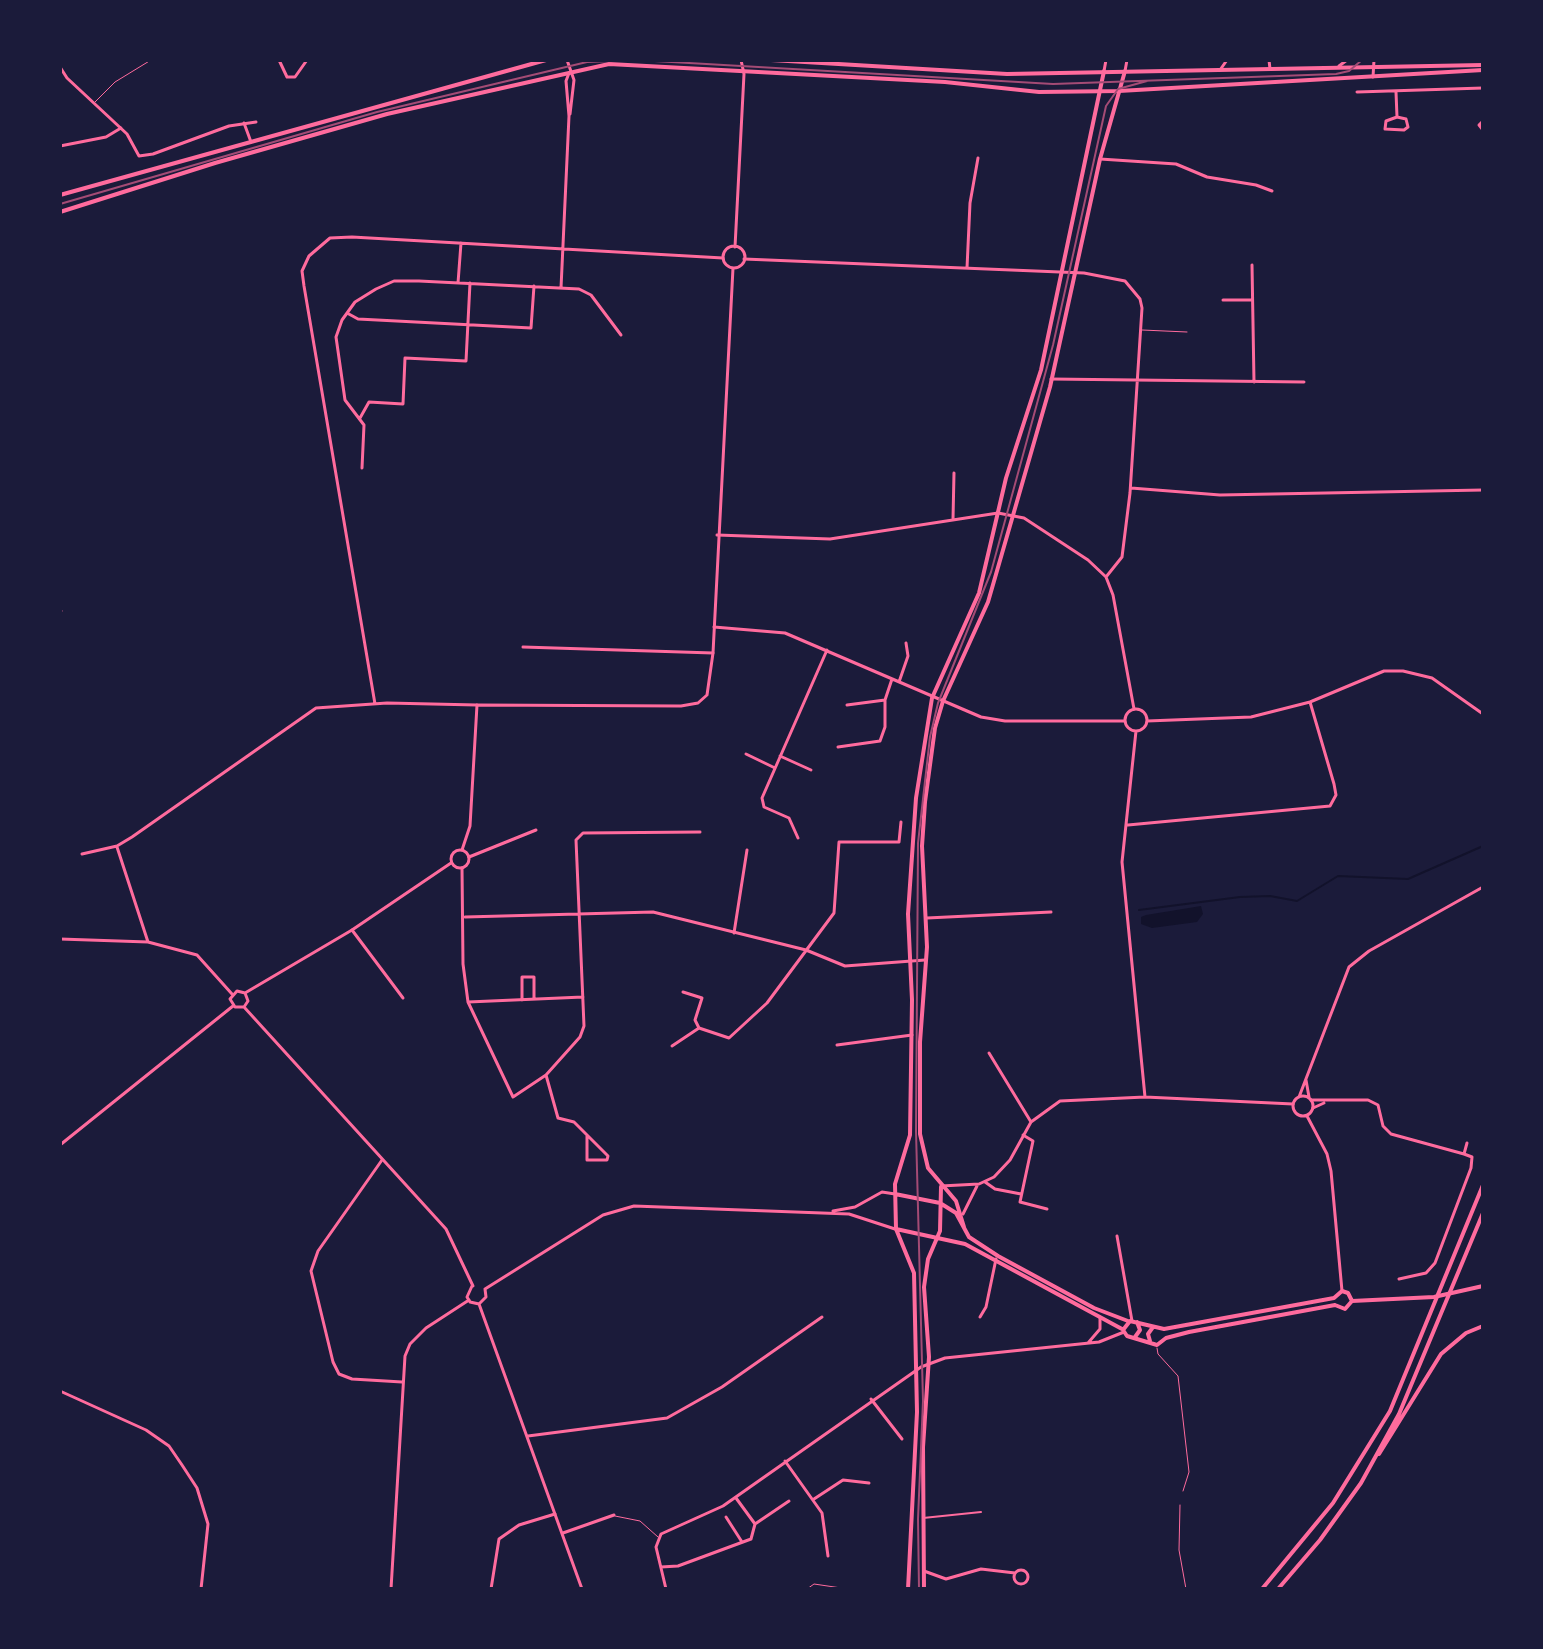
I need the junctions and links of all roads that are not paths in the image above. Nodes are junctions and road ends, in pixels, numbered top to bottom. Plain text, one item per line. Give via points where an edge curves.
1 (151, 60) edge
2 (279, 60) edge
3 (307, 60) edge
4 (546, 60) edge
5 (567, 60) edge
6 (771, 60) edge
7 (1106, 60) edge
8 (1127, 60) edge
9 (1227, 60) edge
10 (1269, 60) edge
11 (1347, 60) edge
12 (1424, 60) edge
13 (1374, 62) edge
14 (742, 63) edge
15 (1339, 66) junction
16 (60, 67) edge
17 (1422, 67) junction
18 (1483, 68) edge
19 (1270, 69) junction
20 (1219, 70) junction
21 (1104, 71) junction
22 (1125, 71) junction
23 (569, 73) junction
24 (744, 74) junction
25 (1373, 77) junction
26 (1483, 88) edge
27 (1098, 91) junction
28 (1119, 91) junction
29 (1357, 92) dead end
30 (1396, 92) junction
31 (93, 104) junction
32 (569, 116) junction
33 (1397, 117) junction
34 (1483, 121) edge
35 (256, 122) dead end
36 (244, 123) junction
37 (121, 128) junction
38 (1483, 130) edge
39 (251, 142) junction
40 (60, 146) edge
41 (978, 158) dead end
42 (1100, 159) junction
43 (1272, 191) dead end
44 (60, 195) edge
45 (60, 212) edge
46 (461, 243) junction
47 (735, 247) junction
48 (563, 248) junction
49 (723, 258) junction
50 (744, 259) junction
51 (1252, 265) dead end
52 (733, 268) junction
53 (967, 268) junction
54 (1061, 273) junction
55 (1077, 273) junction
56 (458, 283) junction
57 (470, 283) junction
58 (534, 286) junction
59 (561, 288) junction
60 (1223, 300) dead end
61 (1253, 300) junction
62 (1261, 302) dead end
63 (347, 313) junction
64 (467, 325) junction
65 (1140, 330) junction
66 (1187, 332) dead end
67 (621, 335) dead end
68 (1051, 379) junction
69 (1135, 381) junction
70 (1254, 382) junction
71 (1304, 382) dead end
72 (360, 418) junction
73 (362, 468) dead end
74 (954, 473) dead end
75 (1130, 488) junction
76 (1483, 490) edge
77 (998, 513) junction
78 (1015, 514) junction
79 (953, 519) junction
80 (717, 535) junction
81 (1106, 577) junction
82 (60, 606) edge
83 (62, 611) dead end
84 (714, 627) junction
85 (906, 643) dead end
86 (523, 647) dead end
87 (827, 650) junction
88 (713, 653) junction
89 (892, 679) junction
90 (899, 682) junction
91 (932, 698) junction
92 (885, 700) junction
93 (943, 701) junction
94 (1310, 702) junction
95 (375, 704) junction
96 (477, 705) junction
97 (847, 705) dead end
98 (1134, 709) junction
99 (1483, 714) edge
100 (1125, 721) junction
101 (1147, 721) junction
102 (1136, 731) junction
103 (838, 747) dead end
104 (746, 754) dead end
105 (780, 756) junction
106 (775, 768) junction
107 (811, 770) dead end
108 (901, 822) dead end
109 (1128, 825) junction
110 (536, 830) dead end
111 (700, 832) dead end
112 (798, 838) dead end
113 (117, 846) junction
114 (462, 850) junction
115 (747, 850) dead end
116 (82, 854) dead end
117 (469, 857) junction
118 (451, 863) junction
119 (462, 868) junction
120 (1483, 887) edge
121 (1051, 912) dead end
122 (580, 914) junction
123 (465, 917) junction
124 (927, 918) junction
125 (352, 930) junction
126 (734, 933) junction
127 (60, 939) edge
128 (148, 942) junction
129 (806, 950) junction
130 (926, 960) junction
131 (909, 961) junction
132 (683, 992) dead end
133 (245, 993) junction
134 (232, 994) junction
135 (583, 997) junction
136 (403, 998) dead end
137 (534, 999) junction
138 (522, 1000) junction
139 (468, 1002) junction
140 (233, 1006) junction
141 (244, 1007) junction
142 (699, 1028) junction
143 (912, 1035) junction
144 (837, 1045) dead end
145 (672, 1046) dead end
146 (989, 1053) dead end
147 (546, 1075) junction
148 (1306, 1077) junction
149 (1145, 1097) junction
150 (1299, 1097) junction
151 (1310, 1099) junction
152 (1327, 1102) junction
153 (1293, 1104) junction
154 (1313, 1108) junction
155 (1307, 1116) junction
156 (1031, 1122) junction
157 (1023, 1135) junction
158 (587, 1136) junction
159 (1467, 1143) dead end
160 (60, 1145) edge
161 (1464, 1154) junction
162 (383, 1158) junction
163 (985, 1182) junction
164 (979, 1184) junction
165 (1483, 1185) edge
166 (941, 1187) junction
167 (895, 1194) junction
168 (1021, 1194) junction
169 (940, 1203) junction
170 (1047, 1209) dead end
171 (821, 1212) junction
172 (1483, 1213) edge
173 (963, 1214) junction
174 (964, 1227) junction
175 (896, 1229) junction
176 (939, 1236) junction
177 (1117, 1236) dead end
178 (997, 1258) junction
179 (1399, 1279) dead end
180 (473, 1286) junction
181 (1483, 1286) edge
182 (485, 1289) junction
183 (1342, 1291) junction
184 (1334, 1298) junction
185 (469, 1300) junction
186 (1352, 1301) junction
187 (479, 1304) junction
188 (1335, 1305) junction
189 (822, 1317) dead end
190 (980, 1317) dead end
191 (1100, 1317) junction
192 (1132, 1321) junction
193 (1483, 1326) edge
194 (1153, 1327) junction
195 (1164, 1329) junction
196 (1124, 1331) junction
197 (1135, 1337) junction
198 (1166, 1338) junction
199 (1150, 1341) junction
200 (1088, 1343) junction
201 (1157, 1345) junction
202 (929, 1363) junction
203 (917, 1370) junction
204 (402, 1382) junction
205 (60, 1391) edge
206 (871, 1399) junction
207 (528, 1436) junction
208 (902, 1439) dead end
209 (785, 1461) junction
210 (869, 1483) dead end
211 (1361, 1483) junction
212 (1183, 1491) dead end
213 (736, 1497) junction
214 (814, 1499) junction
215 (789, 1501) dead end
216 (1180, 1505) dead end
217 (981, 1512) dead end
218 (555, 1514) junction
219 (614, 1515) joint
220 (726, 1517) dead end
221 (922, 1518) junction
222 (755, 1524) junction
223 (563, 1533) junction
224 (658, 1537) junction
225 (742, 1542) junction
226 (828, 1556) dead end
227 (661, 1567) junction
228 (924, 1571) junction
229 (1015, 1573) dead end
230 (201, 1589) edge
231 (391, 1589) edge
232 (491, 1589) edge
233 (582, 1589) edge
234 (666, 1589) edge
235 (807, 1589) edge
236 (848, 1589) edge
237 (908, 1589) edge
238 (924, 1589) edge
239 (1186, 1589) edge
240 (1262, 1589) edge
241 (1278, 1589) edge

1 - 31 lane via 115,82
2 - 3 street via 287,77 295,77
4 - 39 main road
5 - 23 street
6 - 21 main road via 948,73
7 - 21 street
8 - 22 street
9 - 20 street
10 - 19 street
11 - 15 street
12 - 17 street
13 - 15 main road
13 - 17 main road
13 - 25 street
14 - 24 street
15 - 19 main road
16 - 31 street
17 - 18 main road
18 - 25 main road
19 - 20 main road
20 - 22 main road
21 - 22 main road
21 - 27 main road
22 - 28 main road
23 - 24 main road via 609,64
23 - 32 street
23 - 32 street via 574,80
23 - 45 main road via 387,114
24 - 27 main road
24 - 47 street
25 - 28 main road
26 - 30 street
27 - 28 main road
27 - 54 main road
28 - 42 main road
29 - 30 street
30 - 33 street
31 - 37 street
32 - 48 street
33 - 33 street via 1406,119 1408,127 1385,129 1386,121
34 - 38 street
35 - 36 street
36 - 37 street via 139,156
36 - 39 street
37 - 40 street via 106,137
39 - 44 main road
41 - 53 street
42 - 43 street via 1176,164 1207,177
42 - 55 main road
46 - 48 street
46 - 56 street
46 - 95 street via 330,238 309,256 303,278
47 - 49 street
47 - 50 street
48 - 49 street
48 - 59 street
49 - 52 street
50 - 52 street
50 - 53 street
51 - 61 street
52 - 80 street
53 - 54 street
54 - 55 street
54 - 77 main road via 1041,370
55 - 65 street via 1125,281 1140,299
55 - 68 main road
56 - 57 street
56 - 63 street via 394,281 355,302
57 - 58 street
57 - 64 street
58 - 59 street
58 - 64 street via 531,328
59 - 67 street via 586,291
60 - 61 street
61 - 62 street
61 - 70 street
63 - 64 street via 358,319
63 - 72 street via 336,351 348,408
64 - 72 street via 466,361 405,358 403,404 369,402
65 - 66 lane
65 - 69 street
68 - 69 street
68 - 78 main road
69 - 70 street
69 - 75 street
70 - 71 street
72 - 73 street
74 - 79 street
75 - 76 street via 1220,495
75 - 81 street via 1122,557
77 - 78 street
77 - 79 street
77 - 91 main road via 979,593
78 - 81 street
78 - 93 main road via 988,602
79 - 80 street via 830,539
80 - 84 street
81 - 98 street
82 - 83 lane
84 - 87 street via 785,633
84 - 88 street
85 - 90 street via 908,656
86 - 88 street
87 - 89 street
87 - 105 street
88 - 96 street via 704,699 681,706
89 - 90 street
89 - 92 street
90 - 91 street
91 - 93 street
91 - 131 main road via 913,822
92 - 97 street
92 - 103 street via 880,741
93 - 100 street via 1005,721
93 - 124 main road via 925,802
94 - 99 street via 1375,673 1403,671 1432,678
94 - 101 street via 1226,720
94 - 109 street via 1334,784 1330,806
95 - 96 street
95 - 113 street via 316,708
96 - 114 street via 470,826
98 - 100 street
98 - 101 street via 1144,711
100 - 102 street
101 - 102 street
102 - 109 street
104 - 106 street
105 - 106 street
105 - 107 street
106 - 112 street via 762,798 764,807 789,818
108 - 129 street via 899,842 839,842 835,909
109 - 149 street via 1122,862
110 - 117 street
111 - 122 street via 583,833 576,840
113 - 116 street
113 - 128 street
114 - 117 street
114 - 118 street via 454,852
115 - 126 street
117 - 119 street
118 - 119 street
118 - 125 street
119 - 123 street
120 - 148 street via 1349,967
121 - 124 street
122 - 123 street
122 - 126 street via 653,912
122 - 135 street
123 - 139 street
124 - 130 main road
125 - 133 street
125 - 136 street
126 - 129 street
127 - 128 street
128 - 134 street via 197,955
129 - 131 street via 845,966
129 - 142 street via 767,1003 729,1038
130 - 131 street
130 - 166 main road via 920,1128 924,1160
131 - 143 main road
132 - 142 street via 702,998 695,1020
133 - 134 street
133 - 141 street
134 - 140 street
135 - 137 street
135 - 147 street via 580,1037
137 - 138 street
137 - 138 street via 534,977 522,977
138 - 139 street
139 - 147 street via 513,1097
140 - 141 street
140 - 160 street
141 - 162 street
142 - 145 street
143 - 144 street
143 - 167 main road via 910,1135
146 - 156 street
147 - 158 street via 558,1118 574,1122
148 - 150 street
148 - 151 street
149 - 153 street
149 - 156 street via 1060,1101
150 - 151 street
150 - 153 street
151 - 152 street
151 - 154 street
152 - 154 street
152 - 161 street via 1373,1101 1389,1133
153 - 155 street via 1295,1113
154 - 155 street
155 - 183 street via 1331,1171
156 - 157 street
157 - 163 street via 1003,1169
157 - 168 street via 1033,1141
158 - 158 street via 608,1156 607,1160 587,1160
159 - 161 street
161 - 179 street via 1472,1157 1471,1168 1435,1263 1426,1273
162 - 180 street via 446,1229
162 - 204 street via 318,1251 311,1271 339,1374
163 - 164 street
163 - 168 street
164 - 166 street
164 - 173 street
165 - 240 main road via 1390,1411 1333,1503
166 - 169 main road
166 - 173 main road
167 - 169 main road
167 - 171 street via 882,1192 855,1207
167 - 175 main road
168 - 170 street via 1020,1202
169 - 174 main road via 956,1213
169 - 176 main road
171 - 175 street via 855,1215
171 - 182 street via 651,1205 617,1210
172 - 211 main road via 1417,1375
173 - 174 main road
174 - 178 main road
175 - 176 main road
175 - 203 main road via 914,1273
176 - 178 main road
176 - 202 main road via 928,1259 924,1287
177 - 192 street
178 - 190 street
178 - 191 main road
178 - 192 main road via 1094,1308
180 - 182 street
180 - 185 street
181 - 186 main road via 1424,1298
182 - 187 street
183 - 184 main road
183 - 186 main road
184 - 188 main road
184 - 195 main road
185 - 187 street
185 - 204 street via 415,1337 405,1356
186 - 188 main road via 1345,1309
187 - 207 street
188 - 198 main road
189 - 207 street via 722,1387 667,1418
191 - 196 main road
191 - 200 street via 1100,1329
192 - 194 main road
192 - 196 main road
192 - 197 main road via 1140,1330
193 - 211 main road via 1441,1354
194 - 195 main road
194 - 199 main road
195 - 198 main road
196 - 197 main road
196 - 200 street
197 - 199 main road
198 - 201 main road
199 - 201 main road
200 - 202 street via 982,1352
201 - 212 lane via 1158,1354 1178,1376 1189,1472
202 - 203 street
202 - 221 main road
203 - 206 street
203 - 237 main road
204 - 231 street
205 - 230 street via 169,1446 197,1488 208,1524
206 - 208 street
206 - 209 street
207 - 218 street
209 - 213 street
209 - 214 street
210 - 214 street via 843,1480
211 - 241 main road
213 - 222 street
213 - 224 street
214 - 226 street via 822,1513
215 - 222 street
216 - 239 lane via 1179,1550
217 - 221 street
218 - 223 street
218 - 232 street via 519,1525 499,1539
219 - 223 street
219 - 224 lane via 640,1521
220 - 225 street
221 - 228 main road
222 - 225 street via 751,1539
223 - 233 street
224 - 227 street
225 - 227 street via 678,1566
227 - 234 street
228 - 229 street via 946,1579 981,1569
228 - 238 main road
235 - 236 lane via 814,1584

